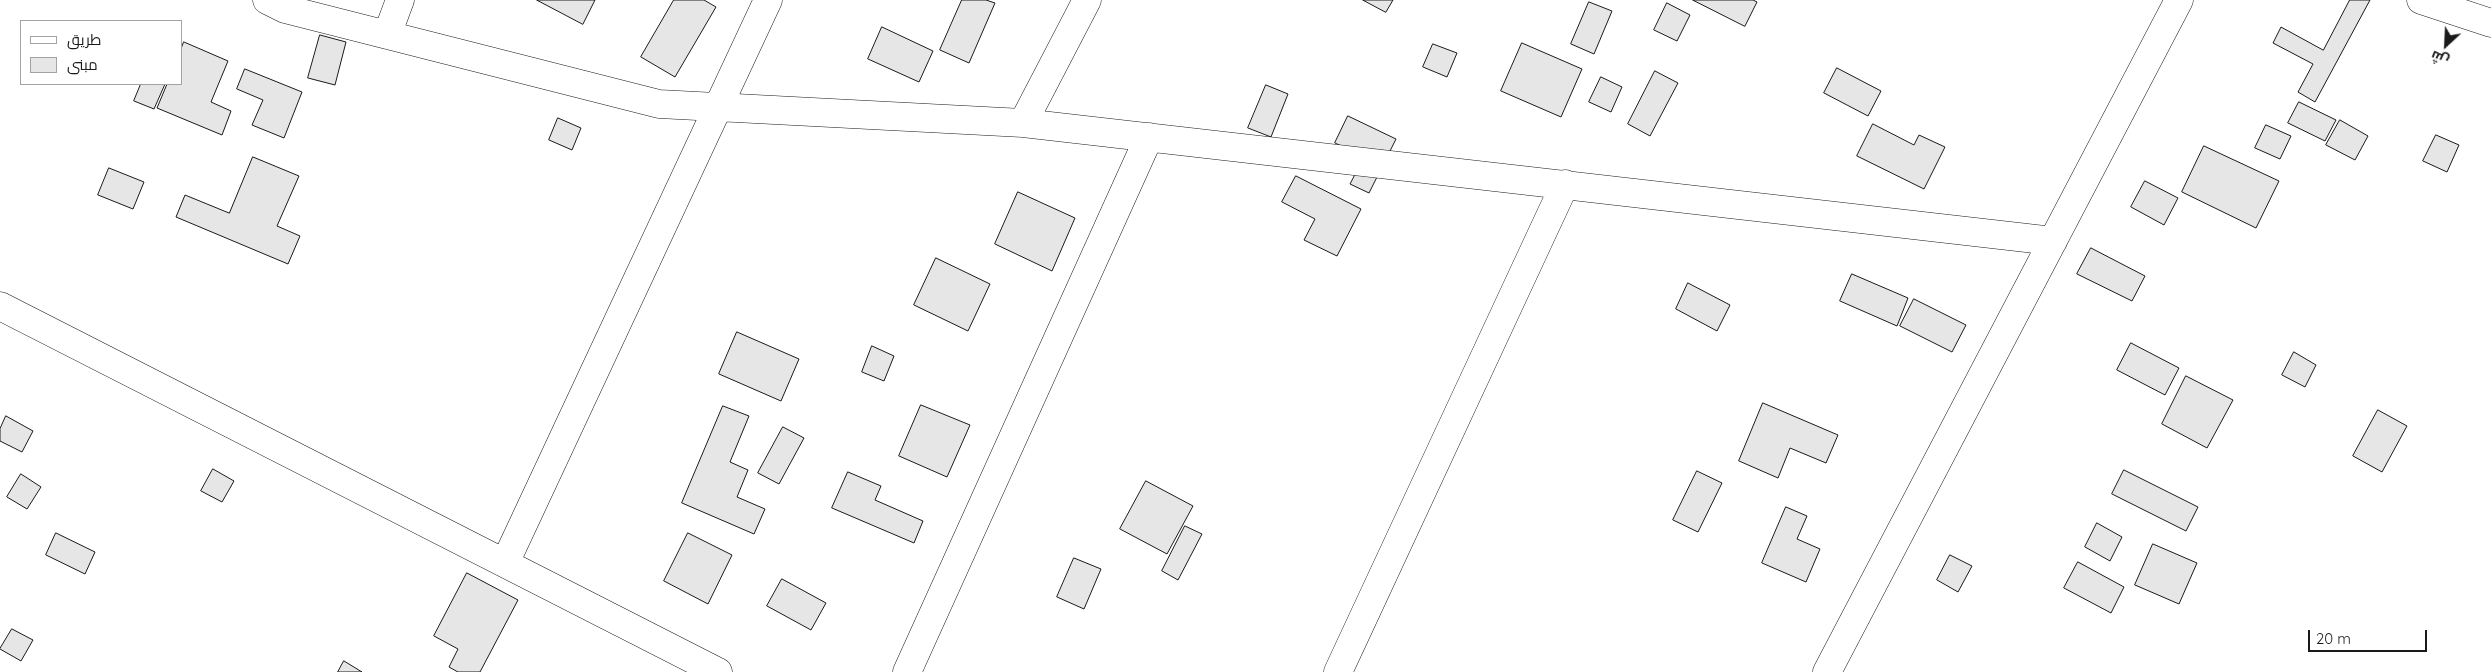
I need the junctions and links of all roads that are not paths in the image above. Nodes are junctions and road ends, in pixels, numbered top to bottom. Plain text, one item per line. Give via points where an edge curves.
1 (267, 0) edge
2 (400, 0) edge
3 (768, 0) edge
4 (1087, 0) edge
5 (2179, 0) edge
6 (2420, 0) edge
7 (2491, 24) edge
8 (387, 34) junction
9 (718, 107) junction
10 (1022, 123) junction
11 (1149, 137) junction
12 (1564, 184) junction
13 (2053, 241) junction
14 (0, 306) edge
15 (505, 563) junction
16 (718, 672) edge
17 (907, 672) edge
18 (1338, 672) edge
19 (1826, 672) edge

1 - 8 street via 285,8
2 - 8 street
3 - 9 street
4 - 10 street
5 - 13 street
6 - 7 street
8 - 9 street via 659,104
9 - 10 street
9 - 15 street
10 - 11 street
11 - 12 street
11 - 17 street
12 - 13 street
12 - 18 street
13 - 19 street
14 - 15 street
15 - 16 street

